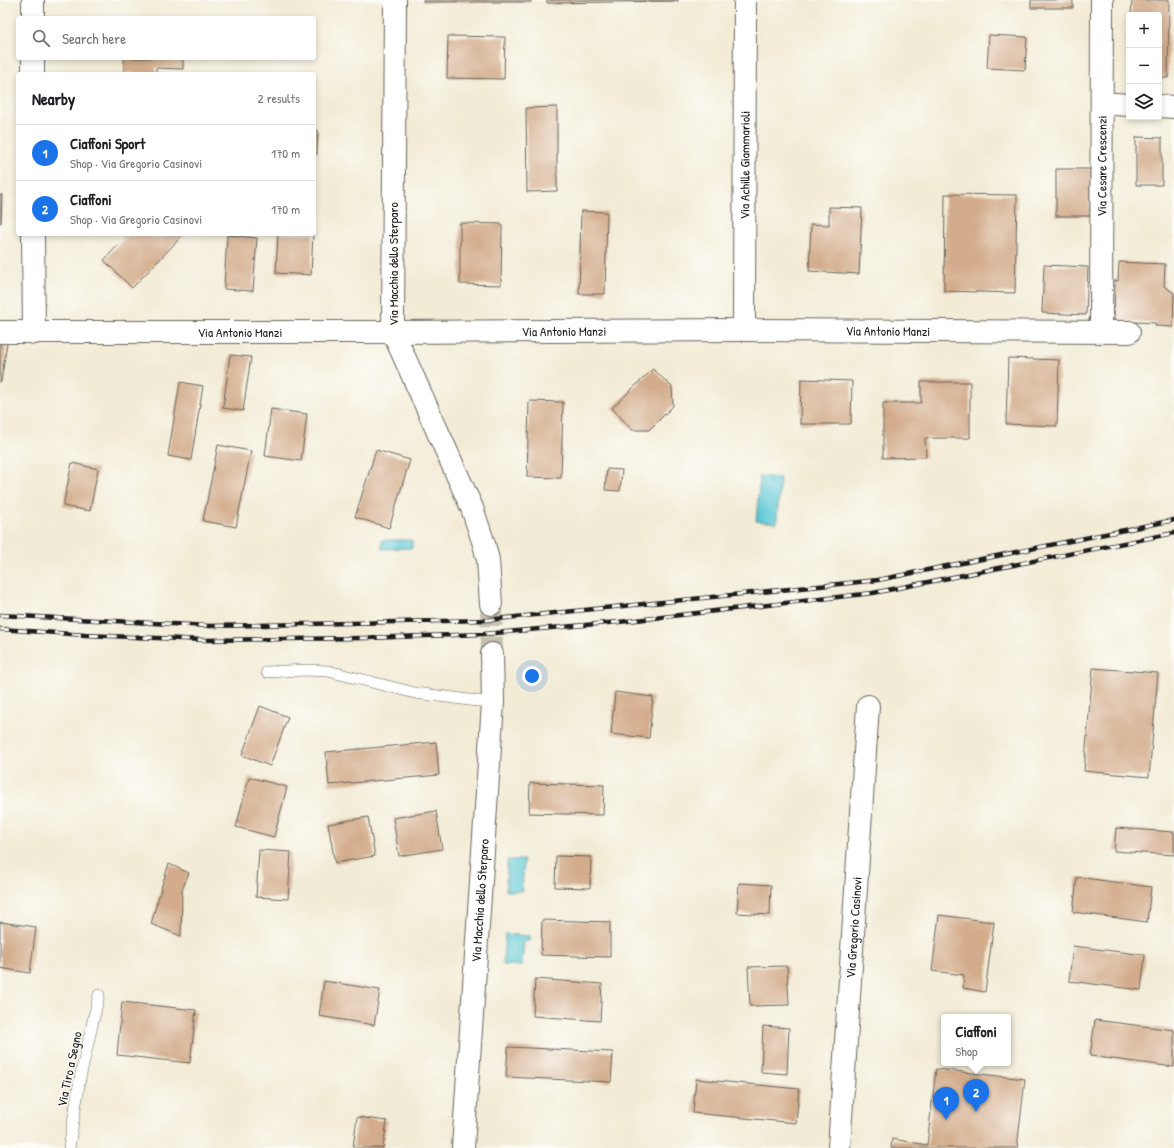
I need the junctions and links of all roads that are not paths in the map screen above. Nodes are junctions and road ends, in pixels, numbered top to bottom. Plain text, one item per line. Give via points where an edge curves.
1 (33, 0) edge
2 (395, 0) edge
3 (745, 0) edge
4 (1102, 0) edge
5 (33, 16) edge
6 (33, 60) edge
7 (33, 72) edge
8 (1102, 104) junction
9 (1126, 105) edge
10 (1162, 106) edge
11 (1174, 107) edge
12 (33, 236) edge
13 (744, 330) junction
14 (1101, 331) junction
15 (0, 332) edge
16 (34, 332) junction
17 (393, 332) junction
18 (1129, 332) dead end
19 (490, 604) tunnel mouth
20 (492, 654) tunnel mouth
21 (267, 672) dead end
22 (493, 703) junction
23 (868, 706) dead end
24 (99, 995) dead end
25 (68, 1148) edge
26 (463, 1148) edge
27 (839, 1148) edge

1 - 5 street
2 - 17 street, Via Macchia dello Sterparo
3 - 13 street, Via Achille Giammarioli
4 - 8 street, Via Cesare Crescenzi
6 - 7 street
8 - 9 street
8 - 14 street, Via Cesare Crescenzi
10 - 11 street
12 - 16 street
13 - 14 street, Via Antonio Manzi
13 - 17 street, Via Antonio Manzi
14 - 18 street, Via Antonio Manzi
15 - 16 street, Via Antonio Manzi
16 - 17 street, Via Antonio Manzi
17 - 19 street, Via Macchia dello Sterparo via 479,527 488,560
20 - 22 street, Via Macchia dello Sterparo
21 - 22 lane via 328,672 415,693
22 - 26 street, Via Macchia dello Sterparo
23 - 27 street, Via Gregorio Casinovi
24 - 25 lane, Via Tiro a Segno via 80,1078

